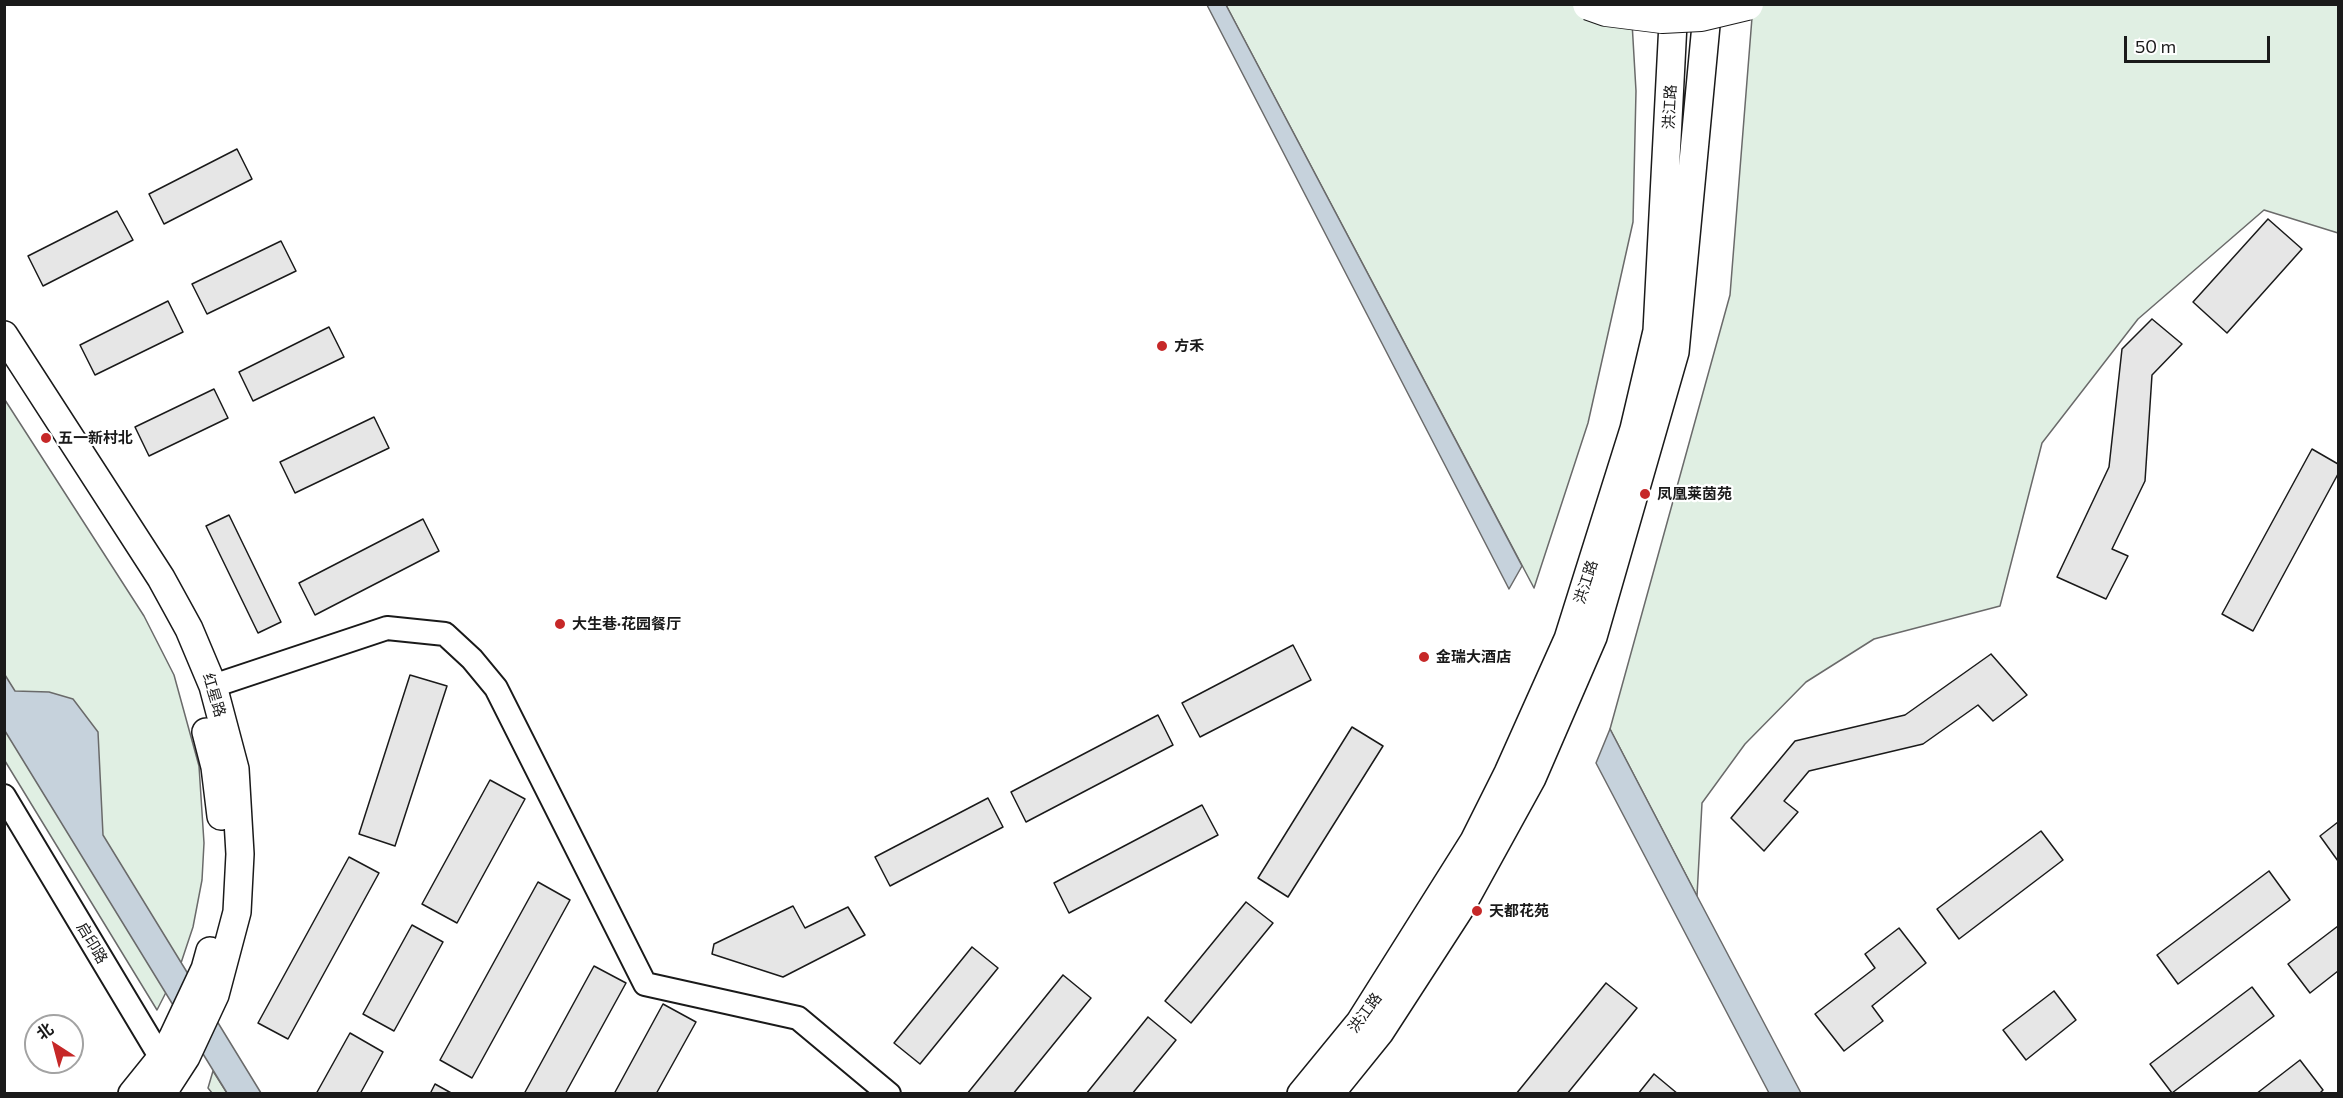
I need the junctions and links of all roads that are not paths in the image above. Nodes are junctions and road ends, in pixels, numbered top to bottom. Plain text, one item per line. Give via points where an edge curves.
1 (1589, 4) edge
2 (1674, 4) edge
3 (1708, 4) edge
4 (1747, 4) edge
5 (4, 335) edge
6 (4, 362) edge
7 (213, 686) junction
8 (4, 796) edge
9 (173, 1051) junction
10 (165, 1092) edge
11 (132, 1094) edge
12 (889, 1094) edge
13 (1301, 1094) edge
14 (1330, 1094) edge

1 - 4 highway, bridge via 1662,17 1701,15
2 - 13 main road, 洪江路 via 1657,331 1634,429 1568,639 1474,841 1360,1022
3 - 14 main road, 洪江路 via 1675,352 1593,637 1532,778 1466,898 1380,1032
5 - 7 main road, 红星路 via 161,578 189,629
6 - 9 main road, 红星路 via 141,575 169,626 194,683 215,767 226,852 220,906 205,969
7 - 9 main road, 红星路 via 235,769 240,854 237,912 215,995
7 - 12 street via 387,628 445,634 496,688 645,984 798,1018
8 - 9 street, 启印路
9 - 10 main road, 红星路
9 - 11 main road, 红星路

